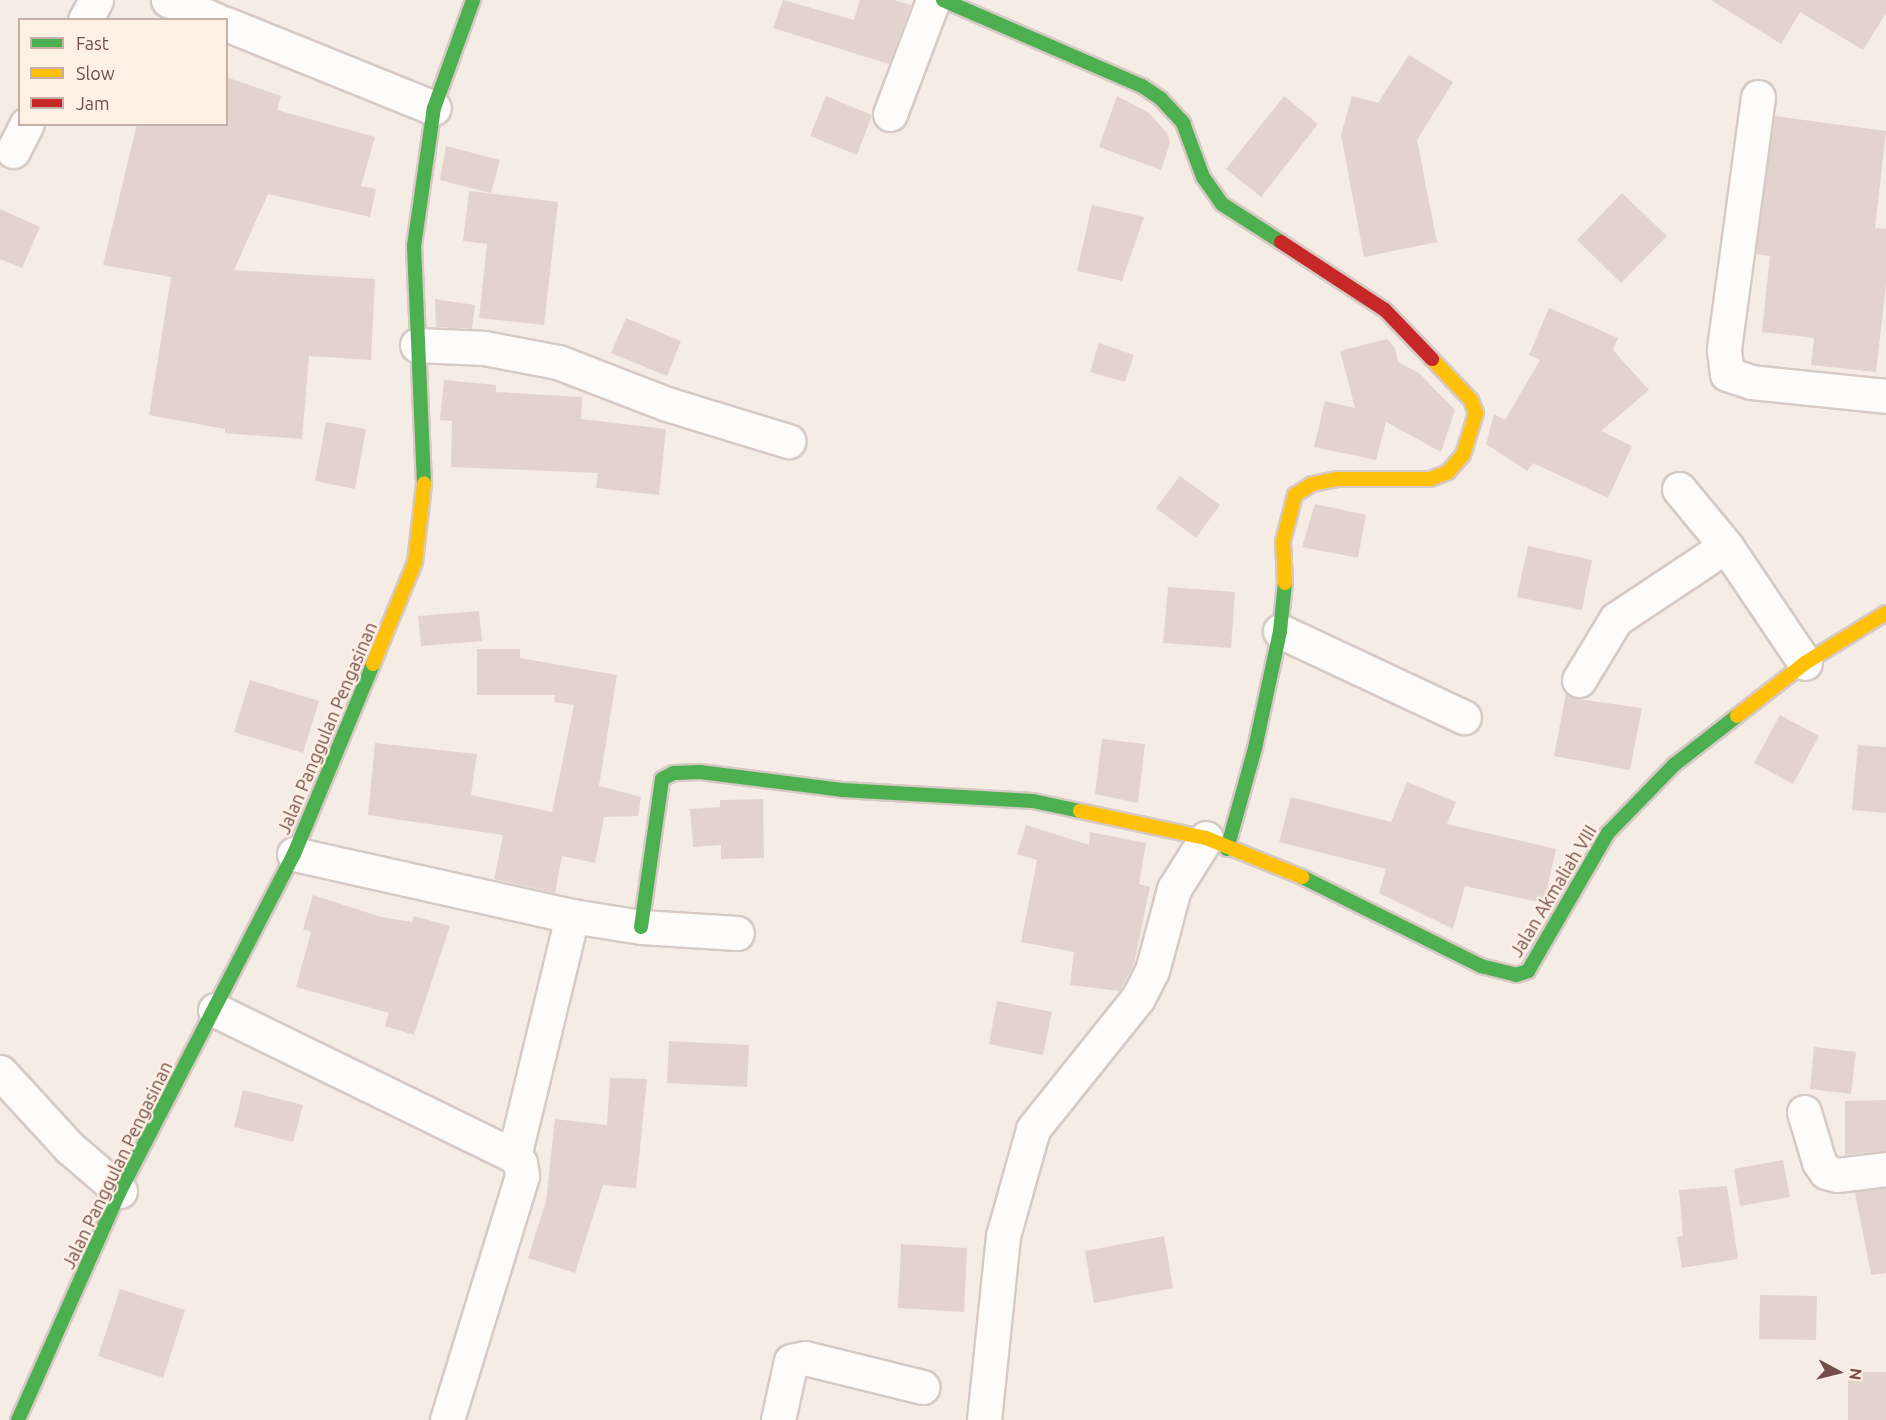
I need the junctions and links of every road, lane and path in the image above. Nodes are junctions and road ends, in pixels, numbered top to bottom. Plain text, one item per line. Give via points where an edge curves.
1 (96, 0) edge
2 (168, 0) edge
3 (473, 0) edge
4 (933, 0) edge
5 (943, 0) edge
6 (87, 18) edge
7 (211, 18) edge
8 (228, 25) edge
9 (1758, 97) dead end
10 (435, 108) junction
11 (890, 114) dead end
12 (417, 345) junction
13 (1886, 396) edge
14 (788, 441) dead end
15 (1679, 489) dead end
16 (1726, 546) junction
17 (1886, 613) edge
18 (1280, 631) junction
19 (1805, 663) junction
20 (1579, 680) dead end
21 (1464, 717) dead end
22 (1216, 844) junction
23 (294, 854) junction
24 (572, 916) junction
25 (641, 927) junction
26 (737, 933) dead end
27 (215, 1010) junction
28 (0, 1072) edge
29 (1804, 1112) dead end
30 (514, 1155) junction
31 (1886, 1169) edge
32 (120, 1191) junction
33 (922, 1387) dead end
34 (18, 1420) edge
35 (447, 1420) edge
36 (778, 1420) edge
37 (984, 1420) edge

1 - 6 street
2 - 7 street
3 - 10 street, Jalan Panggulan Pengasinan
4 - 11 street
5 - 18 street via 1142,86 1161,99 1183,123 1203,177 1222,204 1385,310 1472,400 1476,413 1463,455 1448,472 1430,479 1337,479 1312,484 1295,495 1283,541 1285,587
8 - 10 street
9 - 13 street via 1724,350 1726,374 1751,382
10 - 12 street, Jalan Panggulan Pengasinan via 424,154 414,246
12 - 14 street via 484,348 558,362 667,404
12 - 23 street, Jalan Panggulan Pengasinan via 425,497 415,562
15 - 16 street
16 - 19 street
16 - 20 street via 1616,619
17 - 19 street, Jalan Akmaliah VIII
18 - 21 street
18 - 22 street via 1255,748
19 - 22 street, Jalan Akmaliah VIII via 1674,765 1631,805 1608,833 1528,971 1516,975 1481,966 1329,888
22 - 25 street, Jalan Akmaliah VIII via 1033,801 842,790 700,772 674,773 662,779
22 - 37 street via 1174,889 1152,971 1138,998 1033,1130 1003,1236
23 - 24 street
23 - 27 street, Jalan Panggulan Pengasinan
24 - 25 street
24 - 30 street
25 - 26 street
27 - 30 street
27 - 32 street, Jalan Panggulan Pengasinan
28 - 32 street via 70,1148
29 - 31 street via 1819,1162 1826,1172
30 - 35 street via 522,1176
32 - 34 street, Jalan Panggulan Pengasinan
33 - 36 street via 805,1359 791,1361

